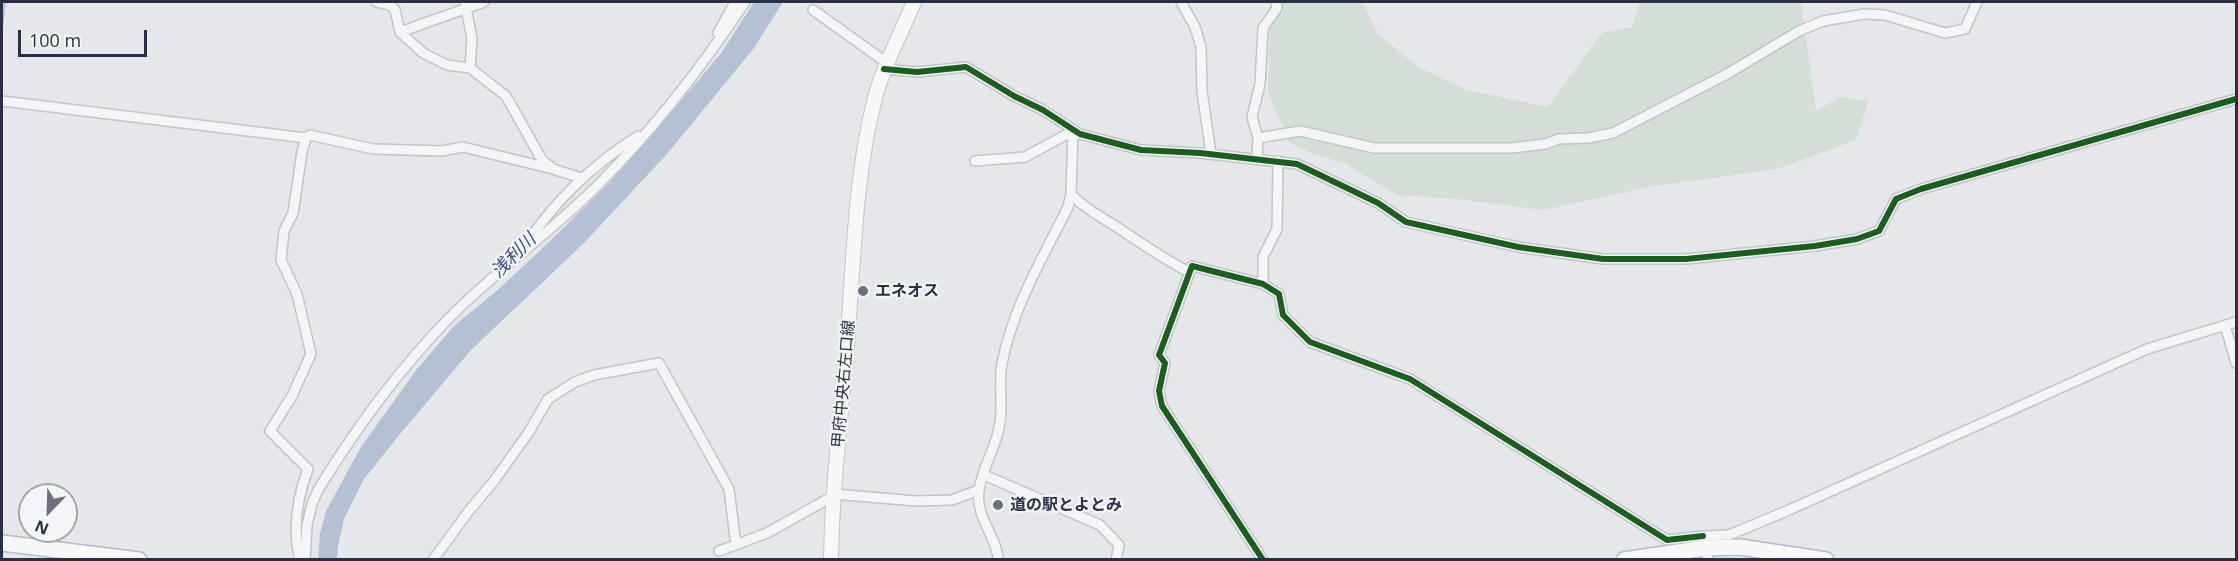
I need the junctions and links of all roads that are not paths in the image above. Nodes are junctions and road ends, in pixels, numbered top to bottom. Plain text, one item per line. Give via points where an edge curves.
1 (377, 2) edge
2 (484, 2) edge
3 (735, 2) edge
4 (745, 2) edge
5 (915, 2) edge
6 (1181, 2) edge
7 (1276, 2) edge
8 (1977, 2) edge
9 (465, 5) edge
10 (813, 10) dead end
11 (400, 32) junction
12 (722, 36) junction
13 (886, 66) junction
14 (470, 68) junction
15 (2236, 99) edge
16 (2, 102) edge
17 (650, 129) junction
18 (1073, 131) junction
19 (306, 138) junction
20 (1258, 138) junction
21 (1211, 154) junction
22 (1257, 158) junction
23 (1278, 161) junction
24 (975, 162) dead end
25 (553, 168) junction
26 (581, 178) junction
27 (1071, 194) junction
28 (518, 256) junction
29 (1189, 272) junction
30 (1263, 284) junction
31 (2236, 322) edge
32 (2224, 325) junction
33 (2236, 363) edge
34 (984, 475) junction
35 (979, 490) junction
36 (834, 496) junction
37 (2, 543) edge
38 (738, 544) junction
39 (1706, 548) edge
40 (719, 551) dead end
41 (140, 560) edge
42 (303, 560) edge
43 (433, 560) edge
44 (831, 560) edge
45 (998, 560) edge
46 (1116, 560) edge
47 (1263, 560) edge
48 (1624, 560) edge
49 (1826, 560) edge

1 - 11 street via 395,10
2 - 9 street
3 - 12 street via 718,33
4 - 12 street
5 - 13 main road, 甲府中央右左口線
6 - 21 street via 1201,47 1202,91
7 - 20 street via 1277,8 1263,28 1260,84 1252,117
8 - 20 street via 1965,28 1945,33 1885,15 1864,14 1823,21 1613,133 1588,138 1512,148 1374,148 1300,131
9 - 11 street
9 - 14 street via 472,39
10 - 13 street
11 - 14 street via 423,53 447,65
12 - 17 street
13 - 18 street via 917,72 966,67
13 - 36 main road, 甲府中央右左口線 via 864,151 856,205
14 - 25 street via 506,96 542,160
15 - 23 street via 1921,189 1896,199 1879,231 1857,239 1686,259 1603,259 1518,247 1406,222 1378,203 1318,174 1297,164
16 - 19 street
17 - 26 street
17 - 28 street via 597,187
18 - 21 street via 1142,150
18 - 24 street via 1025,157
18 - 27 street
19 - 25 street via 310,135 373,149 442,151 463,147
19 - 42 street via 281,260 297,294 311,354 270,431 308,469 296,511 298,550
20 - 22 street
21 - 22 street
22 - 23 street
23 - 30 street via 1277,229 1263,257
25 - 26 street
26 - 28 street via 544,219
27 - 29 street
27 - 34 street via 1008,342 1001,365 1000,427
28 - 42 street via 452,315 412,358 339,458 312,504
29 - 30 street via 1192,266
29 - 47 street via 1160,355 1165,363 1159,391 1162,406
30 - 39 street via 1279,294 1283,315 1310,342 1410,379 1666,540
31 - 32 street
32 - 33 street
32 - 39 street via 2147,349
34 - 35 street
34 - 46 street via 1100,525 1119,545
35 - 36 street via 952,500
35 - 45 street via 983,522
36 - 38 street via 767,534
36 - 44 main road, 甲府中央右左口線
37 - 41 highway
38 - 40 street
38 - 43 street via 729,489 659,363 594,375 548,399 529,432
39 - 48 highway
39 - 49 highway via 1740,547

